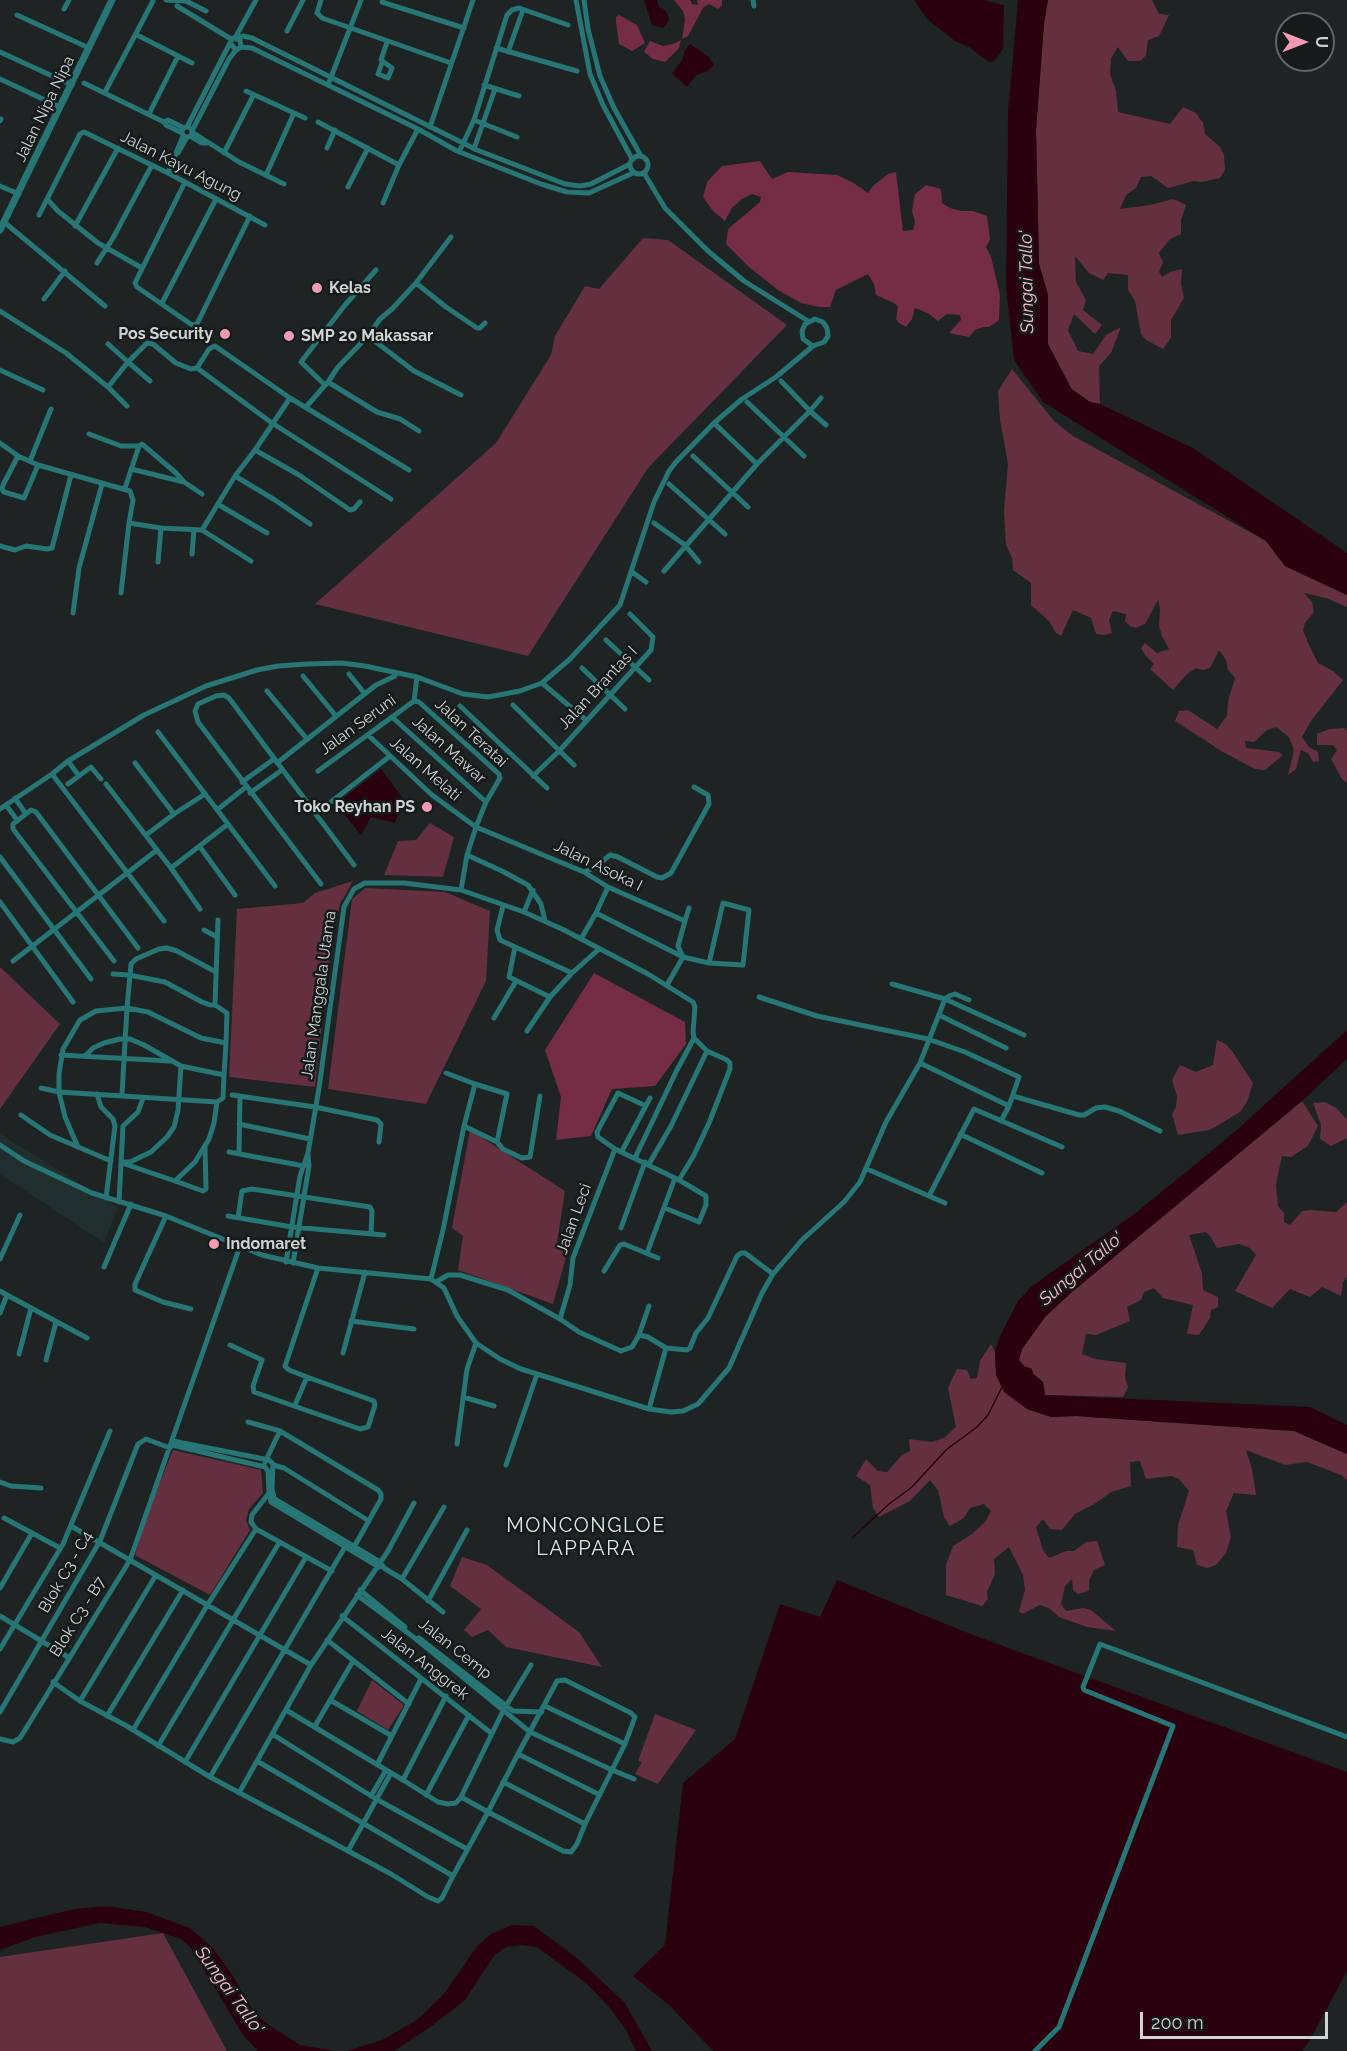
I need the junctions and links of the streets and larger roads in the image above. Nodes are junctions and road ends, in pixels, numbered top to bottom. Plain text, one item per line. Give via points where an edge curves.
1 (69, 0) edge
2 (112, 0) edge
3 (166, 0) edge
4 (256, 0) edge
5 (303, 0) edge
6 (361, 0) edge
7 (473, 0) edge
8 (576, 0) edge
9 (584, 0) edge
10 (153, 1) edge
11 (320, 1) edge
12 (382, 2) dead end
13 (177, 6) dead end
14 (64, 9) dead end
15 (523, 10) junction
16 (206, 11) dead end
17 (17, 15) dead end
18 (568, 25) dead end
19 (464, 28) junction
20 (351, 29) junction
21 (287, 31) dead end
22 (137, 35) junction
23 (234, 39) junction
24 (387, 42) junction
25 (89, 48) junction
26 (496, 48) junction
27 (238, 49) junction
28 (0, 52) edge
29 (508, 52) junction
30 (178, 56) junction
31 (192, 63) dead end
32 (382, 63) dead end
33 (451, 63) junction
34 (577, 71) dead end
35 (331, 77) junction
36 (0, 80) edge
37 (84, 83) dead end
38 (72, 85) junction
39 (328, 85) junction
40 (484, 86) junction
41 (495, 89) junction
42 (246, 91) dead end
43 (105, 92) junction
44 (253, 96) junction
45 (519, 96) dead end
46 (60, 107) junction
47 (294, 113) junction
48 (149, 114) junction
49 (305, 118) dead end
50 (474, 120) junction
51 (318, 122) dead end
52 (483, 123) junction
53 (419, 126) junction
54 (430, 127) junction
55 (335, 130) junction
56 (187, 132) junction
57 (517, 138) dead end
58 (464, 143) junction
59 (118, 148) junction
60 (327, 148) dead end
61 (368, 148) junction
62 (474, 148) junction
63 (459, 152) junction
64 (224, 153) junction
65 (641, 156) junction
66 (471, 157) junction
67 (631, 162) junction
68 (152, 165) junction
69 (399, 165) junction
70 (644, 172) junction
71 (168, 173) junction
72 (633, 173) junction
73 (266, 175) junction
74 (185, 182) junction
75 (284, 184) dead end
76 (0, 186) edge
77 (348, 187) dead end
78 (19, 194) junction
79 (216, 199) junction
80 (48, 200) junction
81 (383, 203) dead end
82 (39, 215) dead end
83 (250, 216) junction
84 (4, 222) junction
85 (265, 225) dead end
86 (75, 226) junction
87 (0, 230) edge
88 (451, 237) dead end
89 (106, 249) junction
90 (97, 262) dead end
91 (142, 268) junction
92 (376, 270) dead end
93 (65, 271) junction
94 (416, 283) junction
95 (44, 299) dead end
96 (162, 303) junction
97 (105, 306) dead end
98 (0, 311) edge
99 (808, 321) junction
100 (484, 322) dead end
101 (368, 336) junction
102 (108, 344) dead end
103 (813, 346) junction
104 (128, 362) junction
105 (197, 368) junction
106 (0, 370) edge
107 (150, 381) dead end
108 (781, 381) dead end
109 (327, 384) junction
110 (108, 387) junction
111 (44, 390) dead end
112 (461, 394) dead end
113 (290, 398) junction
114 (821, 398) dead end
115 (747, 402) dead end
116 (127, 406) dead end
117 (306, 407) junction
118 (51, 409) dead end
119 (810, 411) junction
120 (272, 423) junction
121 (714, 423) junction
122 (826, 425) dead end
123 (419, 431) dead end
124 (89, 434) dead end
125 (784, 436) junction
126 (0, 443) edge
127 (139, 446) junction
128 (255, 450) junction
129 (18, 456) junction
130 (693, 456) dead end
131 (804, 456) dead end
132 (30, 461) junction
133 (757, 464) junction
134 (38, 465) junction
135 (131, 469) junction
136 (409, 470) dead end
137 (71, 475) junction
138 (235, 476) junction
139 (184, 482) junction
140 (102, 484) junction
141 (669, 484) dead end
142 (125, 488) junction
143 (733, 493) junction
144 (202, 494) dead end
145 (392, 499) dead end
146 (360, 502) dead end
147 (219, 506) junction
148 (748, 507) dead end
149 (708, 520) junction
150 (129, 523) junction
151 (654, 523) dead end
152 (310, 524) dead end
153 (161, 528) junction
154 (194, 530) junction
155 (202, 530) junction
156 (267, 533) dead end
157 (725, 534) dead end
158 (685, 545) junction
159 (0, 546) edge
160 (192, 554) dead end
161 (251, 561) dead end
162 (158, 562) dead end
163 (699, 562) dead end
164 (664, 571) dead end
165 (632, 572) junction
166 (646, 582) dead end
167 (121, 593) dead end
168 (73, 613) dead end
169 (630, 614) dead end
170 (606, 639) dead end
171 (636, 667) junction
172 (582, 668) dead end
173 (349, 674) dead end
174 (303, 676) dead end
175 (395, 676) dead end
176 (417, 677) junction
177 (649, 680) dead end
178 (542, 683) junction
179 (198, 689) junction
180 (267, 691) dead end
181 (365, 694) junction
182 (610, 694) junction
183 (205, 700) junction
184 (414, 701) junction
185 (513, 705) dead end
186 (460, 706) dead end
187 (625, 709) dead end
188 (336, 716) junction
189 (393, 717) junction
190 (586, 720) junction
191 (158, 732) dead end
192 (368, 735) junction
193 (307, 739) junction
194 (560, 750) junction
195 (390, 756) junction
196 (68, 761) junction
197 (275, 761) junction
198 (135, 764) dead end
199 (574, 765) dead end
200 (282, 770) junction
201 (318, 771) dead end
202 (52, 774) junction
203 (78, 776) junction
204 (533, 776) junction
205 (68, 784) dead end
206 (246, 787) junction
207 (694, 787) dead end
208 (547, 788) dead end
209 (205, 794) junction
210 (15, 798) junction
211 (331, 802) dead end
212 (486, 802) junction
213 (6, 805) junction
214 (0, 809) edge
215 (217, 810) junction
216 (26, 813) junction
217 (174, 814) junction
218 (17, 820) junction
219 (465, 821) joint
220 (228, 824) junction
221 (476, 828) junction
222 (146, 836) junction
223 (200, 847) junction
224 (158, 850) junction
225 (467, 855) junction
226 (0, 857) edge
227 (354, 865) dead end
228 (171, 868) junction
229 (584, 872) junction
230 (127, 874) junction
231 (321, 884) dead end
232 (275, 886) dead end
233 (608, 887) junction
234 (461, 890) junction
235 (533, 890) junction
236 (99, 895) junction
237 (235, 895) dead end
238 (0, 902) edge
239 (503, 906) junction
240 (689, 908) dead end
241 (200, 909) dead end
242 (76, 912) junction
243 (524, 912) junction
244 (596, 913) junction
245 (218, 920) dead end
246 (164, 921) dead end
247 (545, 921) junction
248 (685, 921) junction
249 (54, 929) junction
250 (204, 930) dead end
251 (217, 937) junction
252 (581, 939) junction
253 (33, 946) junction
254 (515, 947) junction
255 (138, 948) dead end
256 (599, 949) junction
257 (683, 957) junction
258 (13, 961) dead end
259 (114, 961) dead end
260 (709, 963) junction
261 (216, 972) junction
262 (572, 973) junction
263 (113, 974) dead end
264 (129, 975) junction
265 (91, 979) dead end
266 (516, 981) junction
267 (892, 984) dead end
268 (667, 985) junction
269 (550, 997) junction
270 (759, 997) dead end
271 (945, 999) junction
272 (969, 1000) dead end
273 (74, 1002) dead end
274 (215, 1005) junction
275 (127, 1008) junction
276 (939, 1015) junction
277 (494, 1018) dead end
278 (527, 1031) dead end
279 (1024, 1035) dead end
280 (694, 1038) junction
281 (125, 1039) junction
282 (928, 1039) junction
283 (226, 1043) junction
284 (1006, 1048) dead end
285 (707, 1051) junction
286 (61, 1055) junction
287 (85, 1056) junction
288 (124, 1059) junction
289 (173, 1061) junction
290 (920, 1062) junction
291 (181, 1065) junction
292 (446, 1074) dead end
293 (224, 1075) junction
294 (476, 1084) junction
295 (41, 1088) dead end
296 (59, 1092) junction
297 (97, 1094) junction
298 (122, 1095) junction
299 (232, 1095) dead end
300 (240, 1096) junction
301 (540, 1096) dead end
302 (1013, 1096) junction
303 (143, 1098) junction
304 (650, 1098) dead end
305 (178, 1099) junction
306 (217, 1102) junction
307 (646, 1106) junction
308 (1009, 1106) junction
309 (315, 1107) junction
310 (21, 1115) dead end
311 (1001, 1121) junction
312 (239, 1124) junction
313 (464, 1126) junction
314 (1160, 1131) dead end
315 (960, 1134) junction
316 (310, 1139) junction
317 (379, 1142) dead end
318 (497, 1142) junction
319 (205, 1144) junction
320 (0, 1145) edge
321 (78, 1147) junction
322 (1062, 1147) dead end
323 (615, 1149) junction
324 (622, 1151) junction
325 (230, 1152) dead end
326 (239, 1154) junction
327 (308, 1154) junction
328 (635, 1158) junction
329 (111, 1161) junction
330 (122, 1162) junction
331 (647, 1163) junction
332 (302, 1166) junction
333 (309, 1166) junction
334 (867, 1168) junction
335 (1042, 1173) dead end
336 (677, 1179) junction
337 (174, 1181) junction
338 (296, 1196) junction
339 (304, 1197) junction
340 (929, 1197) junction
341 (106, 1198) junction
342 (119, 1202) junction
343 (945, 1203) dead end
344 (131, 1204) junction
345 (665, 1208) junction
346 (20, 1215) dead end
347 (166, 1216) junction
348 (228, 1216) dead end
349 (238, 1218) junction
350 (296, 1228) junction
351 (621, 1228) dead end
352 (370, 1234) junction
353 (384, 1235) dead end
354 (240, 1246) junction
355 (646, 1253) junction
356 (658, 1258) dead end
357 (0, 1259) edge
358 (286, 1262) junction
359 (293, 1263) junction
360 (104, 1267) dead end
361 (318, 1268) junction
362 (604, 1271) dead end
363 (365, 1272) junction
364 (772, 1274) junction
365 (433, 1280) junction
366 (0, 1291) edge
367 (7, 1295) junction
368 (649, 1306) dead end
369 (31, 1308) junction
370 (191, 1309) dead end
371 (0, 1313) edge
372 (560, 1319) junction
373 (351, 1321) junction
374 (57, 1322) junction
375 (414, 1329) dead end
376 (639, 1335) junction
377 (87, 1338) dead end
378 (476, 1343) junction
379 (230, 1345) dead end
380 (666, 1348) junction
381 (343, 1353) dead end
382 (19, 1354) dead end
383 (46, 1360) dead end
384 (537, 1374) junction
385 (307, 1377) junction
386 (463, 1397) junction
387 (295, 1405) junction
388 (494, 1406) dead end
389 (649, 1409) junction
390 (248, 1422) dead end
391 (110, 1431) dead end
392 (280, 1431) junction
393 (172, 1444) junction
394 (457, 1444) dead end
395 (266, 1459) junction
396 (273, 1464) junction
397 (506, 1465) dead end
398 (265, 1467) junction
399 (0, 1482) edge
400 (41, 1488) dead end
401 (268, 1493) junction
402 (414, 1503) dead end
403 (444, 1507) dead end
404 (4, 1518) dead end
405 (369, 1521) junction
406 (71, 1526) junction
407 (256, 1529) junction
408 (467, 1530) dead end
409 (32, 1533) junction
410 (100, 1541) junction
411 (279, 1543) junction
412 (345, 1547) junction
413 (354, 1547) junction
414 (60, 1548) junction
415 (306, 1557) junction
416 (130, 1560) junction
417 (380, 1565) junction
418 (332, 1572) junction
419 (156, 1575) junction
420 (402, 1579) junction
421 (0, 1588) edge
422 (183, 1590) junction
423 (359, 1592) junction
424 (428, 1601) junction
425 (208, 1604) junction
426 (443, 1612) dead end
427 (0, 1616) edge
428 (342, 1616) junction
429 (234, 1620) junction
430 (14, 1625) junction
431 (260, 1634) junction
432 (327, 1640) junction
433 (42, 1641) junction
434 (0, 1649) edge
435 (285, 1650) junction
436 (69, 1657) junction
437 (353, 1661) junction
438 (311, 1665) junction
439 (531, 1665) dead end
440 (421, 1679) junction
441 (52, 1685) junction
442 (446, 1696) junction
443 (330, 1700) junction
444 (80, 1701) junction
445 (409, 1704) junction
446 (505, 1708) junction
447 (543, 1709) junction
448 (286, 1710) junction
449 (0, 1712) edge
450 (469, 1715) junction
451 (107, 1716) junction
452 (315, 1726) junction
453 (133, 1730) junction
454 (530, 1732) junction
455 (492, 1733) junction
456 (272, 1734) junction
457 (392, 1736) junction
458 (1347, 1737) edge
459 (0, 1739) edge
460 (625, 1744) junction
461 (158, 1746) junction
462 (518, 1754) junction
463 (256, 1761) junction
464 (185, 1762) junction
465 (378, 1763) junction
466 (612, 1770) junction
467 (389, 1772) junction
468 (210, 1777) junction
469 (634, 1779) dead end
470 (403, 1780) junction
471 (503, 1782) junction
472 (239, 1793) junction
473 (426, 1795) junction
474 (600, 1795) junction
475 (461, 1797) junction
476 (373, 1798) junction
477 (488, 1812) junction
478 (363, 1823) junction
479 (585, 1824) junction
480 (467, 1849) junction
481 (348, 1851) junction
482 (453, 1876) junction
483 (1035, 2051) edge

1 - 14 street
2 - 25 street, Jalan Nipa Nipa
3 - 16 street via 186,1
4 - 23 street
5 - 21 street
6 - 20 street
7 - 19 street
8 - 67 street via 590,74
9 - 65 street via 600,76
10 - 22 street
11 - 20 street via 319,16
12 - 19 street
13 - 23 street
15 - 18 street
15 - 26 street via 509,12
15 - 29 street
17 - 25 street
19 - 33 street
20 - 24 street
20 - 35 street
22 - 30 street
22 - 43 street
23 - 27 street
23 - 27 street via 241,43
23 - 35 street via 248,36
23 - 56 street
24 - 32 street
24 - 33 street
25 - 38 street, Jalan Nipa Nipa
26 - 29 street
26 - 40 street
27 - 39 street via 252,48
27 - 56 street
28 - 38 street
29 - 34 street
30 - 31 street
30 - 48 street
33 - 54 street
35 - 39 street
35 - 53 street
36 - 46 street
37 - 43 street
38 - 46 street, Jalan Nipa Nipa
39 - 53 street
40 - 41 street
40 - 50 street
41 - 45 street
41 - 52 street
42 - 44 street
43 - 48 street
44 - 47 street
44 - 64 street
46 - 78 street, Jalan Nipa Nipa
47 - 49 street
47 - 73 street
48 - 56 street
50 - 52 street
50 - 58 street
51 - 55 street
52 - 57 street
52 - 62 street
53 - 54 street
53 - 63 street
53 - 69 street
54 - 58 street
55 - 60 street
55 - 61 street
56 - 64 street
56 - 71 street
58 - 62 street
58 - 63 street
59 - 68 street, Jalan Kayu Agung
59 - 80 street, Jalan Kayu Agung via 85,132 80,134
59 - 86 street
61 - 69 street
61 - 77 street
62 - 66 street
62 - 67 street via 575,186 591,184
63 - 66 street
64 - 73 street
65 - 67 street
65 - 70 street via 647,162
66 - 72 street via 577,194
67 - 72 street
68 - 71 street, Jalan Kayu Agung
68 - 89 street
69 - 81 street
70 - 72 street
70 - 99 street via 665,208 708,250 744,281
71 - 74 street, Jalan Kayu Agung
73 - 75 street
74 - 79 street, Jalan Kayu Agung
74 - 91 street
76 - 78 street
78 - 84 street, Jalan Nipa Nipa
79 - 83 street, Jalan Kayu Agung
79 - 96 street
80 - 82 street
80 - 86 street
83 - 85 street, Jalan Kayu Agung
83 - 96 street via 197,324
84 - 87 street, Jalan Nipa Nipa
84 - 93 street
86 - 89 street
88 - 94 street
89 - 90 street
89 - 91 street
91 - 96 street via 135,285
92 - 109 street via 302,361
93 - 95 street
93 - 97 street
94 - 100 street via 477,327
94 - 101 street
98 - 110 street via 66,353
99 - 103 street via 802,335
99 - 103 street via 823,321 828,332 824,342
101 - 109 street
101 - 112 street via 414,371
102 - 104 street
103 - 121 street
104 - 105 street via 150,343 176,363
104 - 107 street
104 - 110 street
105 - 113 street via 215,346
105 - 120 street
106 - 111 street
108 - 119 street
109 - 117 street
109 - 123 street
110 - 116 street
113 - 117 street
113 - 120 street
114 - 119 street
115 - 125 street
117 - 136 street
118 - 132 street
119 - 122 street
119 - 125 street
120 - 128 street
120 - 145 street
121 - 133 street
121 - 165 street via 669,471 654,502
124 - 127 street via 121,446
125 - 131 street
125 - 133 street
126 - 129 street
127 - 135 street
127 - 139 street via 143,445
128 - 138 street
128 - 146 street via 350,510
129 - 132 street
129 - 134 street via 2,489 20,499 25,497
130 - 143 street
132 - 134 street
133 - 143 street
134 - 137 street
135 - 139 street
135 - 142 street
137 - 140 street
137 - 159 street via 52,548 26,546 15,550
138 - 147 street
138 - 152 street
139 - 144 street
140 - 142 street
140 - 168 street via 79,568
141 - 149 street
142 - 150 street via 133,498
143 - 148 street
143 - 149 street
147 - 155 street
147 - 156 street
149 - 157 street
149 - 158 street
150 - 153 street
150 - 167 street
151 - 158 street
153 - 154 street
153 - 162 street
154 - 155 street
154 - 160 street
155 - 161 street
158 - 163 street
158 - 164 street
165 - 166 street
165 - 178 street via 620,605
169 - 171 street, Jalan Brantas I via 654,640 651,650
170 - 171 street
171 - 177 street
171 - 182 street, Jalan Brantas I
172 - 182 street
173 - 181 street
174 - 188 street
175 - 181 street
176 - 178 street via 463,694 488,697
176 - 179 street via 342,663 307,664 256,670
176 - 184 street
178 - 190 street
179 - 183 street
179 - 196 street via 144,715
180 - 193 street
181 - 188 street
182 - 187 street
182 - 190 street, Jalan Brantas I
183 - 197 street via 220,695 229,698
183 - 206 street via 196,706 198,722
184 - 189 street, Jalan Seruni
184 - 212 street, Jalan Teratai via 499,774 500,782
185 - 194 street
186 - 204 street
188 - 193 street
189 - 192 street, Jalan Seruni
189 - 212 street, Jalan Mawar
190 - 194 street, Jalan Brantas I
191 - 209 street
192 - 195 street, Jalan Melati
192 - 201 street, Jalan Seruni
193 - 197 street
194 - 199 street
194 - 204 street, Jalan Brantas I
195 - 211 street
195 - 219 street, Jalan Melati
196 - 202 street
196 - 203 street
197 - 200 street
197 - 206 street
198 - 217 street
200 - 206 street
200 - 227 street
202 - 210 street
202 - 230 street
203 - 205 street
203 - 222 street via 91,767
204 - 208 street
206 - 215 street
206 - 231 street
207 - 229 street via 708,795 709,804 671,873 657,877 610,855
209 - 215 street
209 - 217 street
210 - 213 street
210 - 216 street
212 - 221 street, Jalan Teratai
213 - 214 street
213 - 218 street
215 - 220 street
216 - 218 street
216 - 236 street via 36,812
217 - 222 street
218 - 242 street via 13,829
219 - 221 street, Jalan Asoka I
220 - 223 street
220 - 232 street
221 - 225 street, Jalan Teratai
221 - 229 street, Jalan Asoka I
222 - 224 street
223 - 228 street
223 - 237 street
224 - 228 street
224 - 230 street
225 - 234 street, Jalan Teratai
225 - 235 street via 521,880
226 - 249 street
228 - 241 street
229 - 233 street, Jalan Asoka I
230 - 236 street
230 - 246 street
233 - 244 street
233 - 248 street, Jalan Asoka I
234 - 239 street, Jalan Manggala Utama
234 - 309 street, Jalan Manggala Utama via 376,881 361,885 350,895 341,923
235 - 243 street
235 - 247 street
236 - 242 street
236 - 255 street
238 - 253 street
239 - 243 street, Jalan Manggala Utama
239 - 254 street via 498,936
240 - 248 street
242 - 249 street
242 - 259 street
243 - 247 street, Jalan Manggala Utama
244 - 252 street
244 - 257 street
245 - 251 street
247 - 252 street, Jalan Manggala Utama
248 - 257 street via 678,946
249 - 253 street
249 - 265 street
250 - 251 street
251 - 261 street
252 - 256 street, Jalan Manggala Utama
253 - 258 street
253 - 273 street
254 - 262 street
254 - 266 street via 508,975
256 - 262 street
256 - 268 street, Jalan Manggala Utama
257 - 260 street
257 - 268 street
260 - 260 street via 742,965 749,910 723,903
261 - 264 street via 177,951 163,948 132,962
261 - 274 street
262 - 269 street
263 - 264 street
264 - 274 street via 165,982
264 - 275 street
266 - 269 street
266 - 277 street
267 - 271 street
268 - 280 street, Jalan Manggala Utama via 695,1005
269 - 278 street
270 - 282 street via 817,1016
271 - 272 street via 955,994
271 - 276 street
271 - 279 street
274 - 283 street via 227,1014
275 - 281 street
275 - 283 street via 148,1012 201,1038
275 - 286 street via 96,1011 83,1018
276 - 282 street
276 - 284 street
280 - 285 street
280 - 328 street
281 - 287 street via 104,1043
281 - 288 street
281 - 289 street via 135,1040
282 - 290 street
282 - 302 street via 1018,1075
283 - 293 street
285 - 331 street via 671,1126
285 - 336 street via 727,1060 729,1069 710,1123
286 - 287 street
286 - 296 street
287 - 288 street
288 - 289 street
288 - 298 street
289 - 291 street
290 - 308 street
290 - 334 street via 886,1122
291 - 293 street
291 - 305 street
292 - 294 street
293 - 306 street via 223,1098
294 - 313 street
294 - 318 street via 507,1094
295 - 296 street
296 - 297 street
296 - 321 street via 67,1125
297 - 298 street
297 - 329 street via 101,1107 114,1123
298 - 303 street
299 - 300 street
300 - 309 street
300 - 312 street
301 - 318 street via 530,1157 522,1158 502,1149
302 - 308 street
302 - 314 street via 1079,1115 1105,1107
303 - 305 street
303 - 330 street via 138,1112 123,1126
304 - 307 street
305 - 306 street
305 - 330 street via 176,1121 166,1137 151,1152
306 - 319 street
307 - 323 street via 618,1094 597,1132
307 - 324 street
308 - 311 street
309 - 316 street, Jalan Manggala Utama
309 - 317 street via 377,1120 381,1124
310 - 321 street via 50,1135
311 - 315 street via 974,1109
311 - 322 street
312 - 316 street
312 - 326 street
313 - 318 street
313 - 365 street
315 - 335 street
315 - 340 street
316 - 327 street, Jalan Manggala Utama
319 - 337 street via 195,1162
319 - 337 street via 206,1189
320 - 341 street via 24,1161
321 - 329 street
323 - 324 street
323 - 372 street, Jalan Leci via 573,1258
324 - 328 street
325 - 326 street
326 - 332 street
327 - 332 street, Jalan Manggala Utama
327 - 333 street, Jalan Manggala Utama
328 - 331 street
329 - 341 street
330 - 337 street
330 - 342 street
331 - 336 street
331 - 351 street
332 - 333 street
332 - 338 street, Jalan Manggala Utama
333 - 339 street, Jalan Manggala Utama
334 - 340 street
334 - 364 street via 844,1202
336 - 345 street
336 - 345 street via 706,1196 706,1205 697,1225
338 - 339 street
338 - 349 street via 252,1188 242,1190
338 - 350 street, Jalan Manggala Utama
339 - 350 street, Jalan Manggala Utama
339 - 352 street via 370,1207
340 - 343 street
341 - 342 street
342 - 344 street
344 - 347 street
344 - 360 street
345 - 355 street
346 - 357 street
347 - 354 street
347 - 370 street via 135,1290
348 - 349 street
349 - 350 street
350 - 352 street
350 - 358 street, Jalan Manggala Utama
350 - 359 street, Jalan Manggala Utama
352 - 353 street
354 - 358 street
354 - 393 street, Blok C3 - B7
355 - 356 street
355 - 362 street via 620,1245
358 - 359 street
359 - 361 street
361 - 363 street
361 - 385 street via 285,1363 289,1370
363 - 365 street
363 - 373 street
364 - 380 street via 741,1253 690,1348
364 - 389 street via 729,1368 709,1392 698,1404 683,1411
365 - 372 street via 460,1275 488,1283
365 - 378 street via 444,1288
366 - 367 street
367 - 369 street
367 - 371 street
368 - 376 street
369 - 374 street
369 - 382 street
372 - 376 street via 621,1351 632,1347
373 - 375 street
373 - 381 street
374 - 377 street
374 - 383 street
376 - 380 street
378 - 384 street via 521,1370
378 - 386 street via 469,1359
379 - 387 street via 262,1360 252,1391
380 - 389 street
384 - 389 street
384 - 397 street
385 - 387 street
385 - 387 street via 374,1401 368,1427 360,1429
386 - 388 street
386 - 394 street
390 - 392 street
391 - 406 street
392 - 395 street
392 - 405 street via 378,1490 381,1499
393 - 395 street
393 - 398 street
393 - 410 street, Blok C3 - C4 via 143,1440 138,1444
393 - 416 street, Blok C3 - B7
395 - 396 street
395 - 398 street
396 - 398 street
396 - 405 street
396 - 413 street via 274,1498
398 - 401 street
399 - 400 street
401 - 407 street via 252,1515
401 - 412 street via 271,1502
402 - 417 street
403 - 420 street
404 - 409 street
405 - 413 street
406 - 410 street
406 - 414 street
407 - 411 street
407 - 425 street
408 - 424 street
409 - 414 street
409 - 421 street
410 - 416 street
410 - 433 street, Blok C3 - C4
411 - 415 street
411 - 429 street
412 - 417 street
412 - 418 street
413 - 417 street
414 - 430 street
415 - 418 street
415 - 431 street
416 - 419 street
416 - 436 street, Blok C3 - B7
417 - 420 street
417 - 423 street
418 - 435 street
419 - 422 street
419 - 444 street
420 - 424 street
422 - 425 street
422 - 451 street
423 - 428 street
423 - 446 street, Jalan Cemp
424 - 426 street
425 - 429 street
425 - 453 street
427 - 430 street
428 - 432 street
428 - 440 street, Jalan Anggrek
429 - 431 street
429 - 461 street
430 - 433 street
430 - 434 street
431 - 435 street
431 - 464 street
432 - 437 street
432 - 438 street
433 - 436 street
433 - 449 street, Blok C3 - C4
435 - 438 street
435 - 468 street
436 - 441 street, Blok C3 - B7
437 - 443 street
437 - 445 street
438 - 448 street
439 - 446 street
440 - 442 street, Jalan Anggrek
440 - 445 street
441 - 444 street
441 - 459 street, Blok C3 - B7 via 20,1738 13,1742
442 - 450 street, Jalan Anggrek
442 - 470 street
443 - 452 street
443 - 457 street
444 - 451 street
445 - 457 street
446 - 447 street, Jalan Cemp via 519,1712
446 - 454 street
446 - 455 street
447 - 454 street
447 - 460 street
447 - 460 street via 557,1682 565,1680 634,1715
448 - 452 street
448 - 456 street
450 - 455 street, Jalan Anggrek
450 - 473 street
451 - 453 street
452 - 465 street
453 - 461 street
454 - 462 street
454 - 466 street
455 - 475 street
456 - 463 street
456 - 476 street
457 - 465 street
458 - 483 street via 1100,1644 1084,1690 1173,1726 1059,2027
460 - 466 street
461 - 464 street
462 - 471 street
462 - 474 street
463 - 472 street
463 - 478 street
464 - 468 street
465 - 467 street
466 - 469 street
466 - 474 street
467 - 470 street
467 - 476 street
468 - 472 street
470 - 473 street
471 - 477 street
471 - 479 street
472 - 481 street
473 - 475 street via 448,1804
474 - 479 street
475 - 477 street
476 - 478 street
476 - 480 street
477 - 479 street via 568,1853
477 - 480 street
478 - 481 street
478 - 482 street
480 - 482 street
481 - 482 street via 434,1900 442,1898

